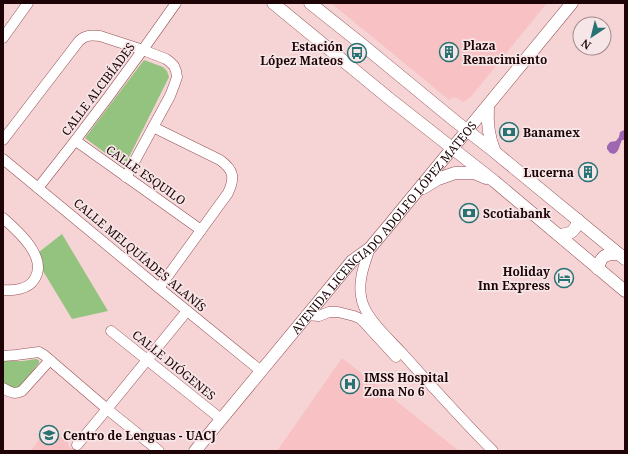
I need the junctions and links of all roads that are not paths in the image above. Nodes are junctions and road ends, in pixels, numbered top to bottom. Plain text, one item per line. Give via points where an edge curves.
1 (28, 3) edge
2 (176, 3) edge
3 (273, 3) edge
4 (310, 3) edge
5 (572, 3) edge
6 (3, 38) edge
7 (143, 50) junction
8 (488, 106) junction
9 (153, 126) junction
10 (467, 130) junction
11 (3, 140) edge
12 (76, 141) junction
13 (452, 148) junction
14 (496, 153) junction
15 (3, 159) edge
16 (126, 177) junction
17 (494, 181) junction
18 (38, 188) junction
19 (417, 191) junction
20 (3, 218) edge
21 (578, 220) junction
22 (201, 230) junction
23 (559, 235) junction
24 (370, 248) junction
25 (622, 257) edge
26 (598, 269) junction
27 (159, 288) junction
28 (3, 290) edge
29 (625, 291) edge
30 (187, 312) junction
31 (306, 315) junction
32 (111, 331) dead end
33 (3, 356) edge
34 (50, 360) junction
35 (147, 360) junction
36 (261, 371) junction
37 (3, 388) edge
38 (436, 392) junction
39 (107, 409) junction
40 (221, 420) junction
41 (77, 444) dead end
42 (159, 451) edge
43 (195, 451) edge
44 (493, 451) edge

1 - 6 street
2 - 7 street, CALLE ALCIBÍADES
3 - 13 main road
4 - 10 main road
5 - 8 main road, AVENIDA LICENCIADO ADOLFO LÓPEZ MATEOS
7 - 9 street via 170,62 177,77 170,96
7 - 11 street via 100,36 83,38
7 - 12 street, CALLE ALCIBÍADES
8 - 10 main road, AVENIDA LICENCIADO ADOLFO LÓPEZ MATEOS
8 - 14 main road via 487,121
9 - 16 street
9 - 22 street via 220,160 230,169 232,183 228,194
10 - 13 main road, AVENIDA LICENCIADO ADOLFO LÓPEZ MATEOS
10 - 14 main road
12 - 16 street, CALLE ESQUILO
12 - 18 street, CALLE ALCIBÍADES
13 - 17 main road
13 - 19 main road, AVENIDA LICENCIADO ADOLFO LÓPEZ MATEOS
14 - 21 main road
15 - 18 street, CALLE MELQUÍADES ALANÍS
16 - 22 street, CALLE ESQUILO
17 - 19 main road via 474,173 456,173
17 - 23 main road
18 - 27 street, CALLE MELQUÍADES ALANÍS
19 - 24 main road, AVENIDA LICENCIADO ADOLFO LÓPEZ MATEOS
20 - 28 street via 30,246 38,263 38,270 29,286 10,291
21 - 23 main road via 573,232
21 - 25 main road
22 - 27 street
23 - 26 main road
24 - 31 main road, AVENIDA LICENCIADO ADOLFO LÓPEZ MATEOS via 352,261
24 - 38 street via 360,280 362,303 385,334
25 - 26 main road via 606,255
26 - 29 main road
27 - 30 street, CALLE MELQUÍADES ALANÍS
30 - 35 street
30 - 36 street, CALLE MELQUÍADES ALANÍS
31 - 36 main road, AVENIDA LICENCIADO ADOLFO LÓPEZ MATEOS
31 - 38 street via 319,316 338,312 361,319 422,385
32 - 35 street, CALLE DIÓGENES
33 - 34 street via 38,352
34 - 37 street via 18,394
34 - 39 street
35 - 39 street
35 - 40 street, CALLE DIÓGENES
36 - 40 main road, AVENIDA LICENCIADO ADOLFO LÓPEZ MATEOS
38 - 44 street
39 - 41 street
39 - 42 street
40 - 43 main road, AVENIDA LICENCIADO ADOLFO LÓPEZ MATEOS

